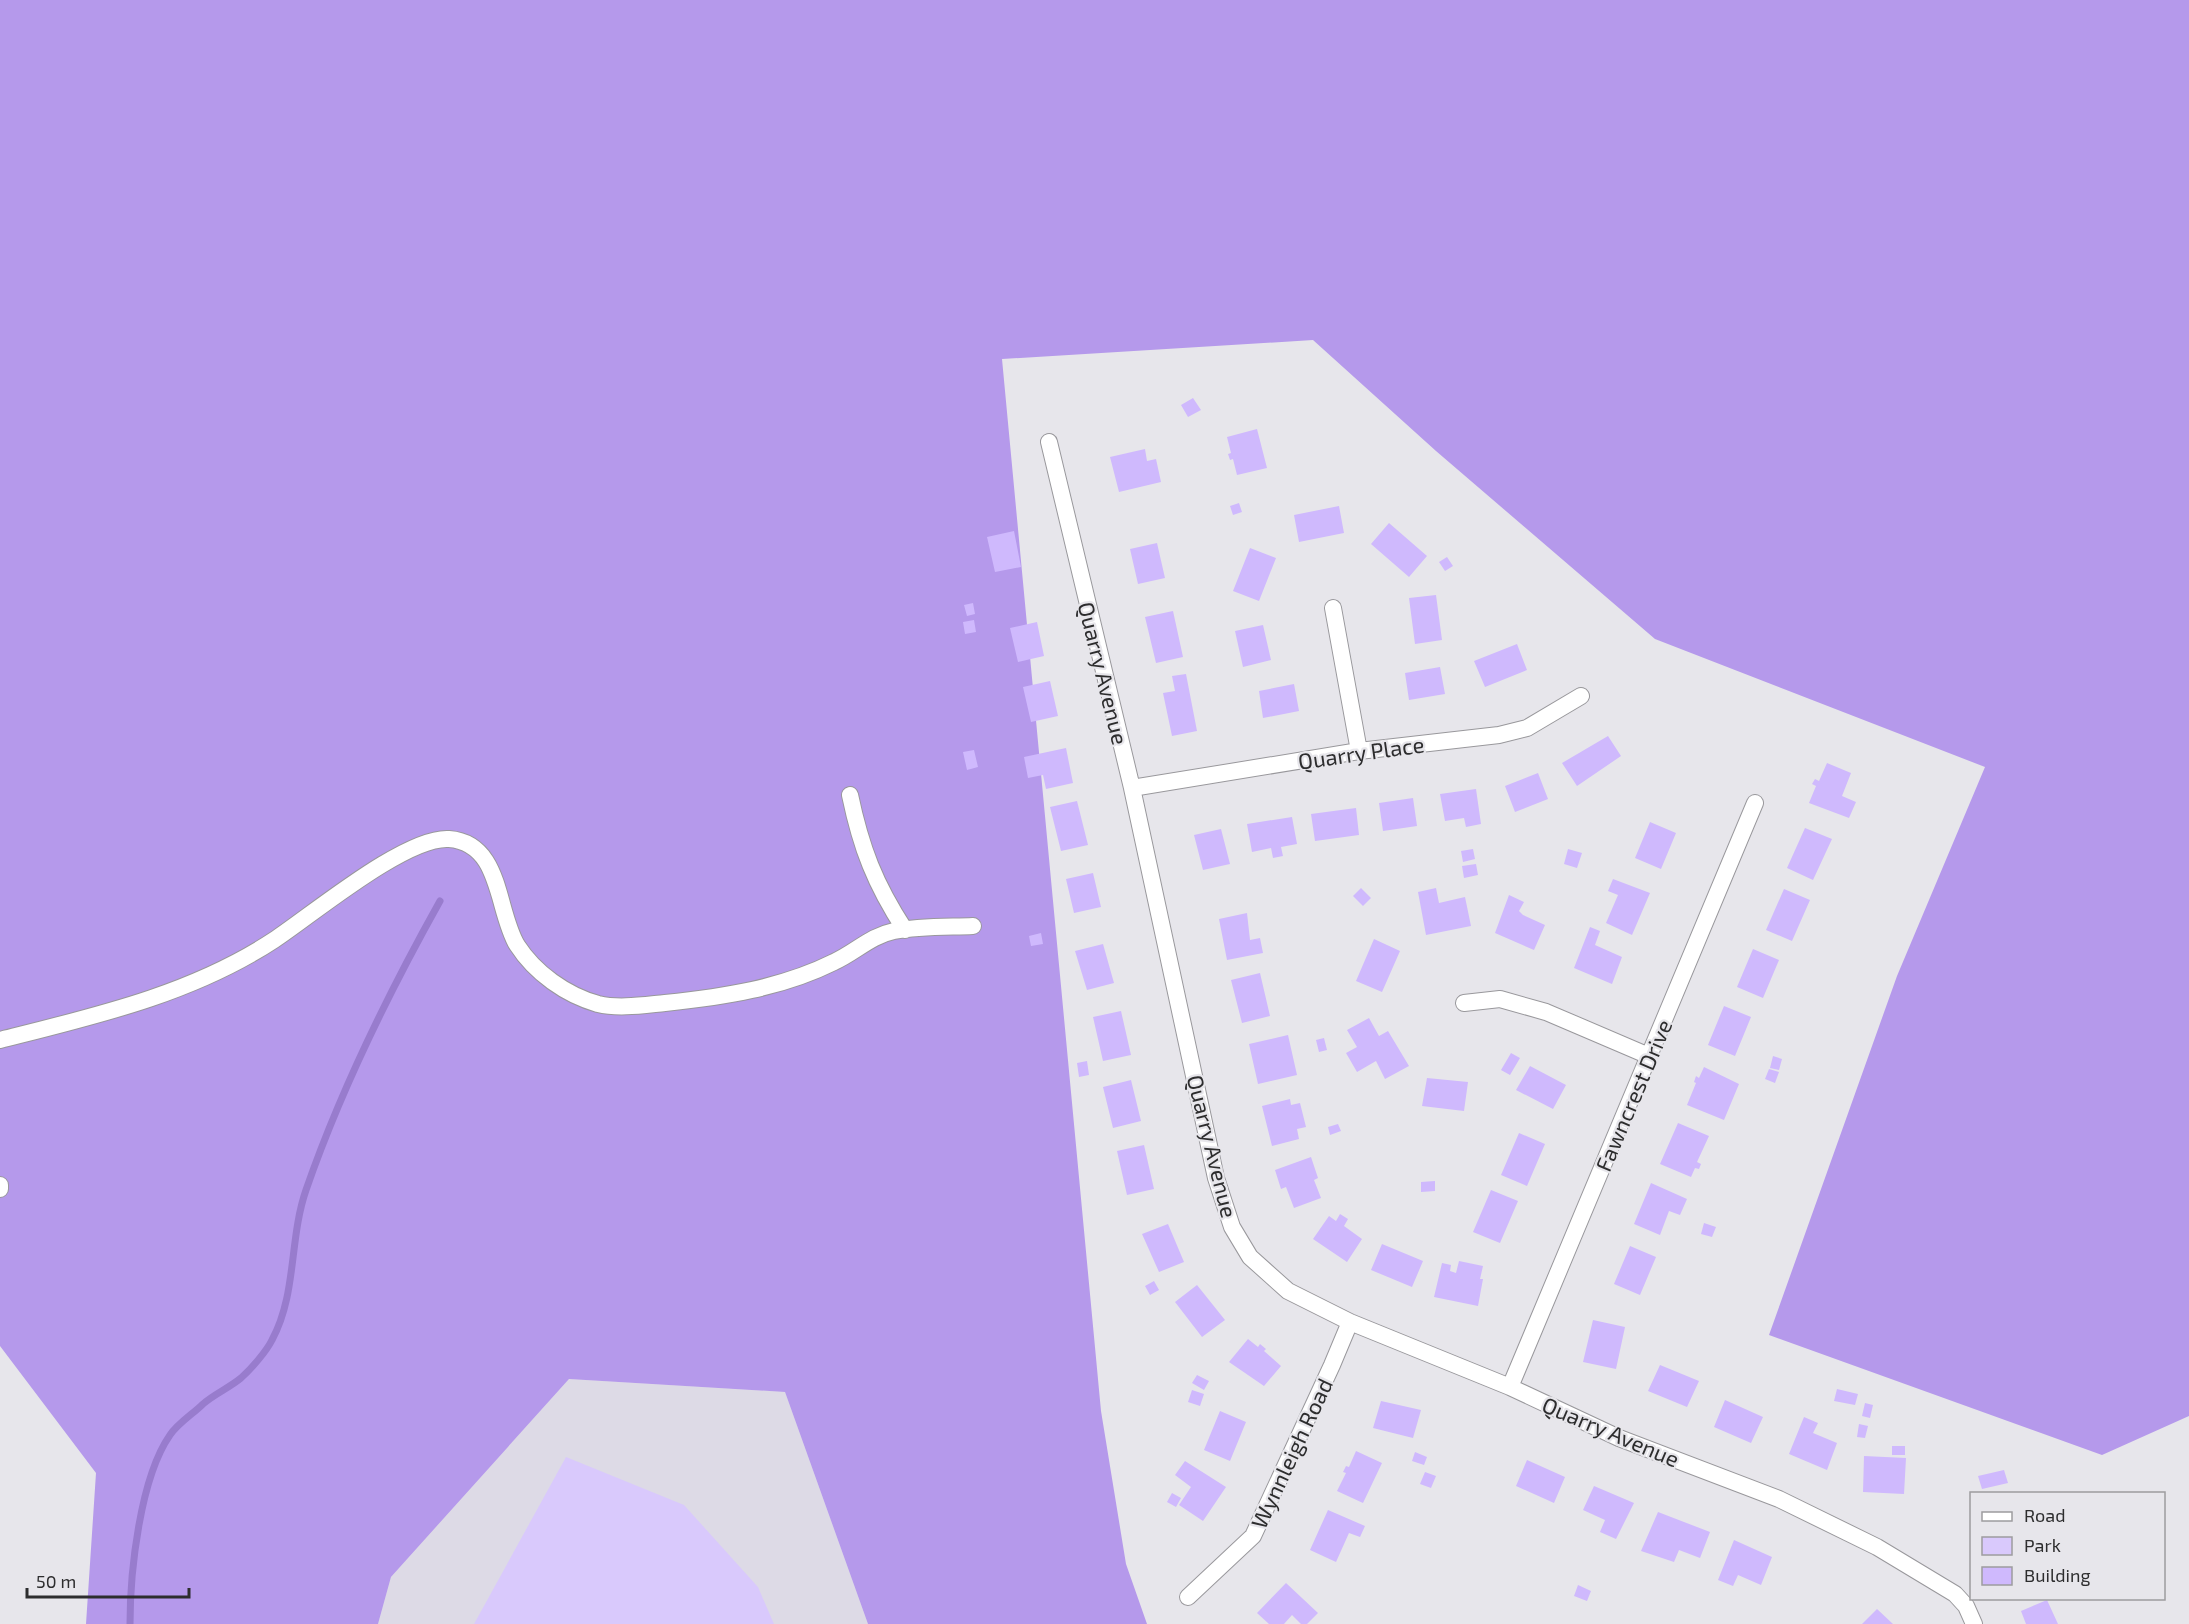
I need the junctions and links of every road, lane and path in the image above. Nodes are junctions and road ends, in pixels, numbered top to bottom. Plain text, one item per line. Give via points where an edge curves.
1 (1049, 442) dead end
2 (1333, 608) dead end
3 (1581, 696) dead end
4 (1359, 751) junction
5 (1132, 788) junction
6 (850, 795) dead end
7 (1755, 803) dead end
8 (973, 926) dead end
9 (905, 930) junction
10 (1464, 1003) dead end
11 (0, 1040) edge
12 (1649, 1056) junction
13 (1350, 1322) junction
14 (1510, 1387) junction
15 (1188, 1597) dead end
16 (1974, 1624) edge

1 - 5 street, Quarry Avenue
2 - 4 street
3 - 4 street, Quarry Place via 1517,731
4 - 5 street, Quarry Place
5 - 13 street, Quarry Avenue via 1216,1178 1232,1227 1250,1257 1273,1280
6 - 9 street via 873,877
7 - 12 street, Fawncrest Drive
8 - 9 street
9 - 11 street via 871,938 836,962 793,978 727,996 634,1006 599,1004 570,993 528,961 516,943 501,908 492,871 482,855 471,845 442,840 416,847 387,862 272,942 194,983 108,1013
10 - 12 street via 1500,999 1546,1012
12 - 14 street, Fawncrest Drive
13 - 14 street, Quarry Avenue
13 - 15 street, Wynnleigh Road via 1253,1536
14 - 16 street, Quarry Avenue via 1619,1438 1779,1499 1877,1547 1955,1594

